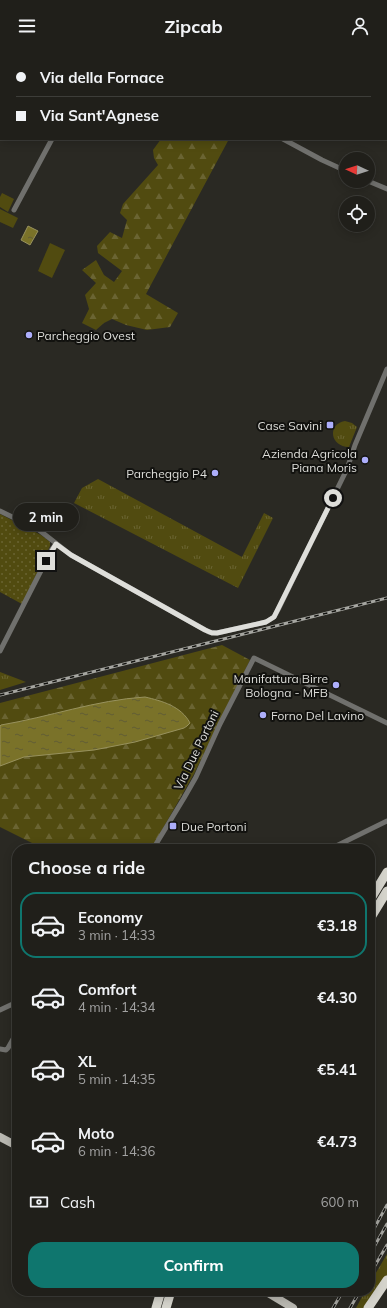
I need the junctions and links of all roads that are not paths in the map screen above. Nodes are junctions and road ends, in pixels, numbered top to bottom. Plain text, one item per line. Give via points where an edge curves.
1 (51, 140) edge
2 (285, 140) edge
3 (339, 168) edge
4 (375, 184) edge
5 (387, 189) edge
6 (14, 210) dead end
7 (387, 369) edge
8 (0, 511) edge
9 (56, 544) junction
10 (0, 651) edge
11 (387, 723) edge
12 (387, 821) edge
13 (156, 844) edge
14 (340, 844) edge
15 (387, 872) edge
16 (387, 891) edge
17 (375, 892) edge
18 (375, 911) edge
19 (12, 1004) edge
20 (0, 1010) edge
21 (12, 1041) edge
22 (0, 1049) edge
23 (0, 1137) edge
24 (12, 1143) edge
25 (387, 1280) edge
26 (160, 1296) edge
27 (170, 1296) edge
28 (273, 1296) edge
29 (156, 1308) edge
30 (166, 1308) edge
31 (293, 1308) edge
32 (368, 1308) edge

1 - 6 street
2 - 3 street
4 - 5 street
7 - 9 street via 347,469 276,614 266,622 212,633 71,555
8 - 9 street via 39,530
9 - 10 street
11 - 13 street, Via Due Portoni via 254,658 196,777
12 - 14 street
15 - 17 highway
16 - 18 highway
19 - 20 street
21 - 22 street via 8,1048
23 - 24 main road
25 - 32 highway
26 - 29 highway
27 - 30 highway
28 - 31 main road

